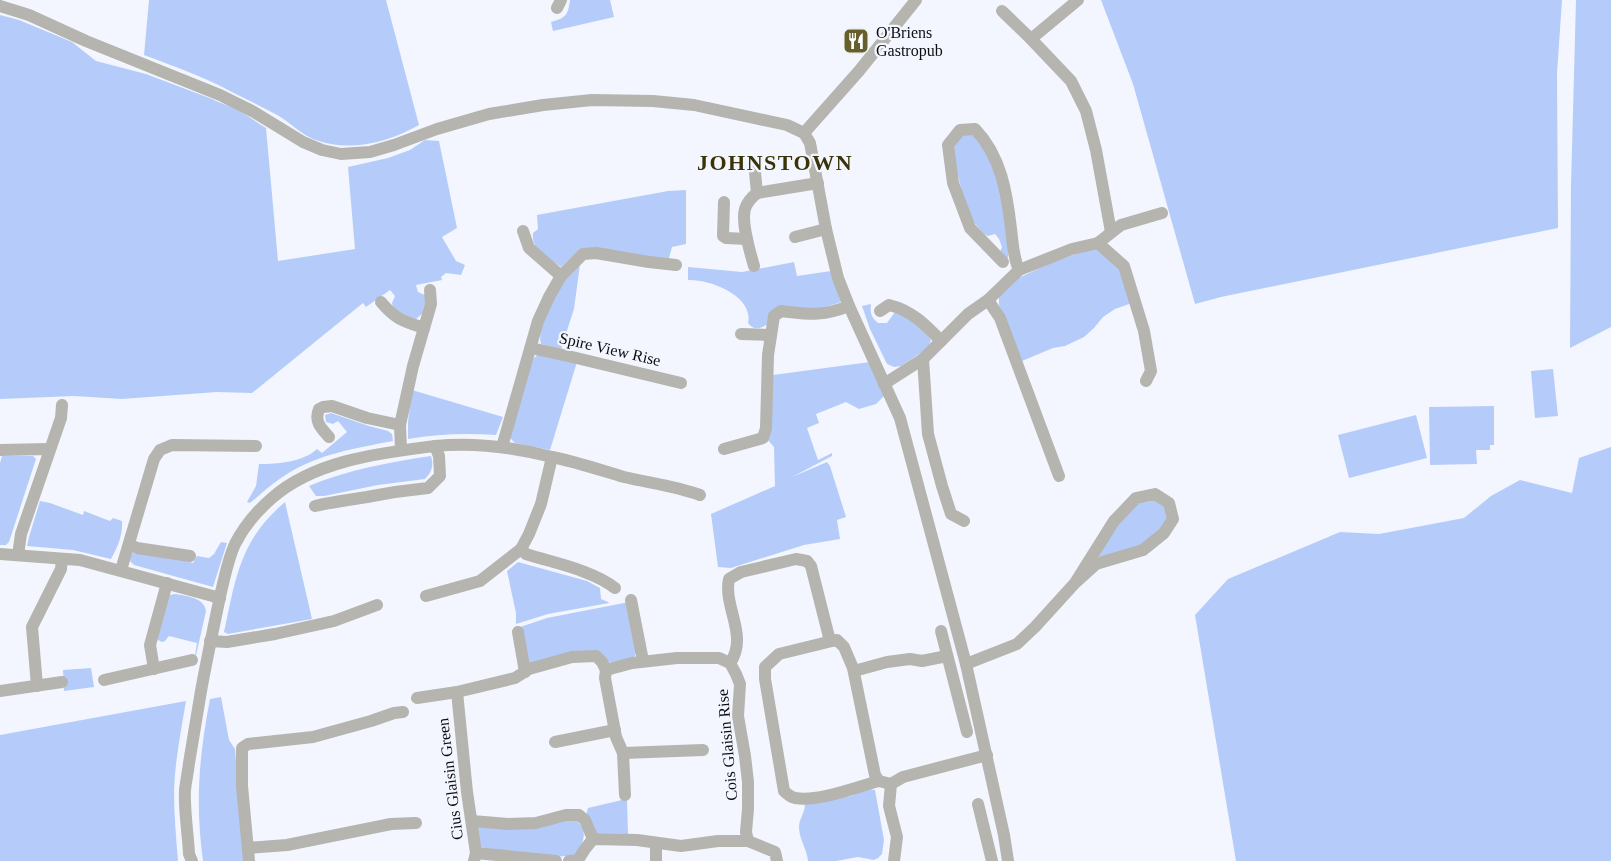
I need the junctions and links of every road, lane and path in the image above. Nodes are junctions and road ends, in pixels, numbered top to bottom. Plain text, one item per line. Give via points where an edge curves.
1 (916, 0) edge
2 (1078, 0) edge
3 (0, 6) edge
4 (1002, 11) dead end
5 (1030, 39) junction
6 (804, 133) junction
7 (754, 162) dead end
8 (818, 183) junction
9 (757, 193) junction
10 (724, 202) dead end
11 (1162, 213) dead end
12 (826, 229) junction
13 (523, 231) dead end
14 (1111, 232) junction
15 (795, 237) dead end
16 (747, 239) junction
17 (1098, 243) junction
18 (1004, 262) dead end
19 (676, 265) dead end
20 (754, 266) dead end
21 (1019, 270) junction
22 (561, 276) junction
23 (430, 290) dead end
24 (988, 300) junction
25 (381, 302) dead end
26 (849, 306) junction
27 (880, 312) dead end
28 (424, 328) junction
29 (741, 334) dead end
30 (771, 335) junction
31 (941, 341) junction
32 (531, 348) junction
33 (923, 359) junction
34 (1146, 381) dead end
35 (681, 383) dead end
36 (884, 384) junction
37 (62, 405) dead end
38 (400, 425) junction
39 (329, 437) dead end
40 (256, 446) dead end
41 (435, 446) junction
42 (502, 447) junction
43 (50, 449) junction
44 (724, 449) dead end
45 (0, 450) edge
46 (401, 450) junction
47 (552, 457) junction
48 (1059, 476) dead end
49 (700, 495) dead end
50 (315, 506) dead end
51 (963, 521) dead end
52 (129, 544) junction
53 (521, 549) junction
54 (0, 554) edge
55 (18, 555) junction
56 (190, 556) dead end
57 (62, 559) junction
58 (121, 570) junction
59 (167, 583) junction
60 (1075, 583) junction
61 (615, 588) dead end
62 (426, 596) dead end
63 (220, 598) junction
64 (631, 600) dead end
65 (377, 605) dead end
66 (941, 631) dead end
67 (518, 632) dead end
68 (210, 641) junction
69 (830, 641) junction
70 (947, 656) junction
71 (192, 660) dead end
72 (644, 661) junction
73 (730, 663) junction
74 (966, 664) junction
75 (154, 669) junction
76 (606, 670) junction
77 (854, 671) junction
78 (525, 672) junction
79 (104, 681) dead end
80 (62, 682) dead end
81 (37, 686) junction
82 (0, 691) edge
83 (457, 692) junction
84 (417, 698) dead end
85 (403, 712) dead end
86 (615, 730) junction
87 (967, 732) dead end
88 (555, 742) dead end
89 (703, 750) dead end
90 (623, 753) junction
91 (987, 755) junction
92 (885, 783) junction
93 (625, 795) dead end
94 (978, 804) dead end
95 (472, 821) junction
96 (416, 823) dead end
97 (593, 839) junction
98 (748, 841) junction
99 (656, 843) junction
100 (248, 848) junction
101 (475, 857) edge
102 (776, 857) edge
103 (192, 861) edge
104 (249, 861) edge
105 (556, 861) edge
106 (575, 861) edge
107 (656, 861) edge
108 (894, 861) edge
109 (992, 861) edge
110 (1008, 861) edge

1 - 6 street
2 - 5 street
3 - 6 street via 220,95 303,142 341,154 378,150 489,114 592,100 694,105 787,125
4 - 5 street
5 - 14 street via 1071,81 1086,111
6 - 8 street via 810,143
7 - 9 street
8 - 9 street
8 - 12 street
9 - 16 street via 744,209
10 - 16 street via 723,236
11 - 14 street via 1121,225
12 - 15 street
12 - 26 street
13 - 22 street via 529,248
14 - 17 street
16 - 20 street
17 - 21 street
17 - 34 street via 1124,266 1144,331 1151,371
18 - 21 street via 970,228 953,183 948,145 960,130 975,129 987,141 1002,176 1014,260
19 - 22 street via 583,254
21 - 24 street
22 - 32 street via 538,321
23 - 28 street via 431,304
24 - 31 street
24 - 48 street via 1000,318
25 - 28 street via 400,320
26 - 30 street via 818,315 781,311 774,316
26 - 36 street
27 - 31 street via 889,305 901,308 922,321
28 - 38 street
29 - 30 street
30 - 44 street via 763,438
31 - 33 street
32 - 35 street, Spire View Rise
32 - 42 street
33 - 36 street
33 - 51 street via 928,434 951,514
36 - 74 street via 900,418
37 - 43 street
38 - 39 street via 328,406 319,409 317,418
38 - 46 street
40 - 52 street via 172,445 160,450
41 - 42 street
41 - 46 street
41 - 50 street via 440,476 428,488
42 - 47 street
43 - 45 street
43 - 55 street via 21,534
46 - 63 street via 323,469 273,497 252,518 236,543
47 - 49 street
47 - 53 street via 541,504
52 - 56 street
52 - 58 street
53 - 61 street
53 - 62 street via 480,581
54 - 55 street
55 - 57 street
57 - 58 street
57 - 81 street via 61,569 32,627
58 - 59 street
59 - 63 street
59 - 75 street via 150,645
60 - 60 street via 1114,521 1136,498 1155,494 1169,503 1173,519 1164,533 1143,550 1096,564
60 - 74 street via 1017,644
63 - 68 street
64 - 72 street
65 - 68 street via 334,621 275,634
66 - 70 street
67 - 78 street
68 - 103 street via 185,790
69 - 73 street via 811,566 796,559 741,572 729,579 727,588 737,633 737,648
69 - 77 street via 837,640 844,647
69 - 92 street via 779,654 765,667 784,791 793,798 807,799
70 - 77 street via 887,662
70 - 87 street
71 - 75 street
72 - 73 street via 719,658
72 - 76 street
73 - 98 street, Cois Glaisin Rise via 740,684 738,716 746,756
74 - 91 street
75 - 79 street
76 - 78 street via 596,656 584,655
76 - 86 street
77 - 92 street via 875,775
78 - 83 street
80 - 81 street
81 - 82 street
83 - 84 street
83 - 95 street, Cius Glaisin Green
85 - 100 street via 313,737 248,744 242,748
86 - 88 street
86 - 90 street
89 - 90 street
90 - 93 street
91 - 92 street
91 - 110 street
92 - 108 street via 897,837
94 - 109 street
95 - 97 street via 536,823 579,815
95 - 101 street, Cius Glaisin Green
96 - 100 street
97 - 99 street
97 - 106 street
98 - 99 street via 681,846
98 - 102 street
99 - 107 street
100 - 104 street
101 - 105 street

